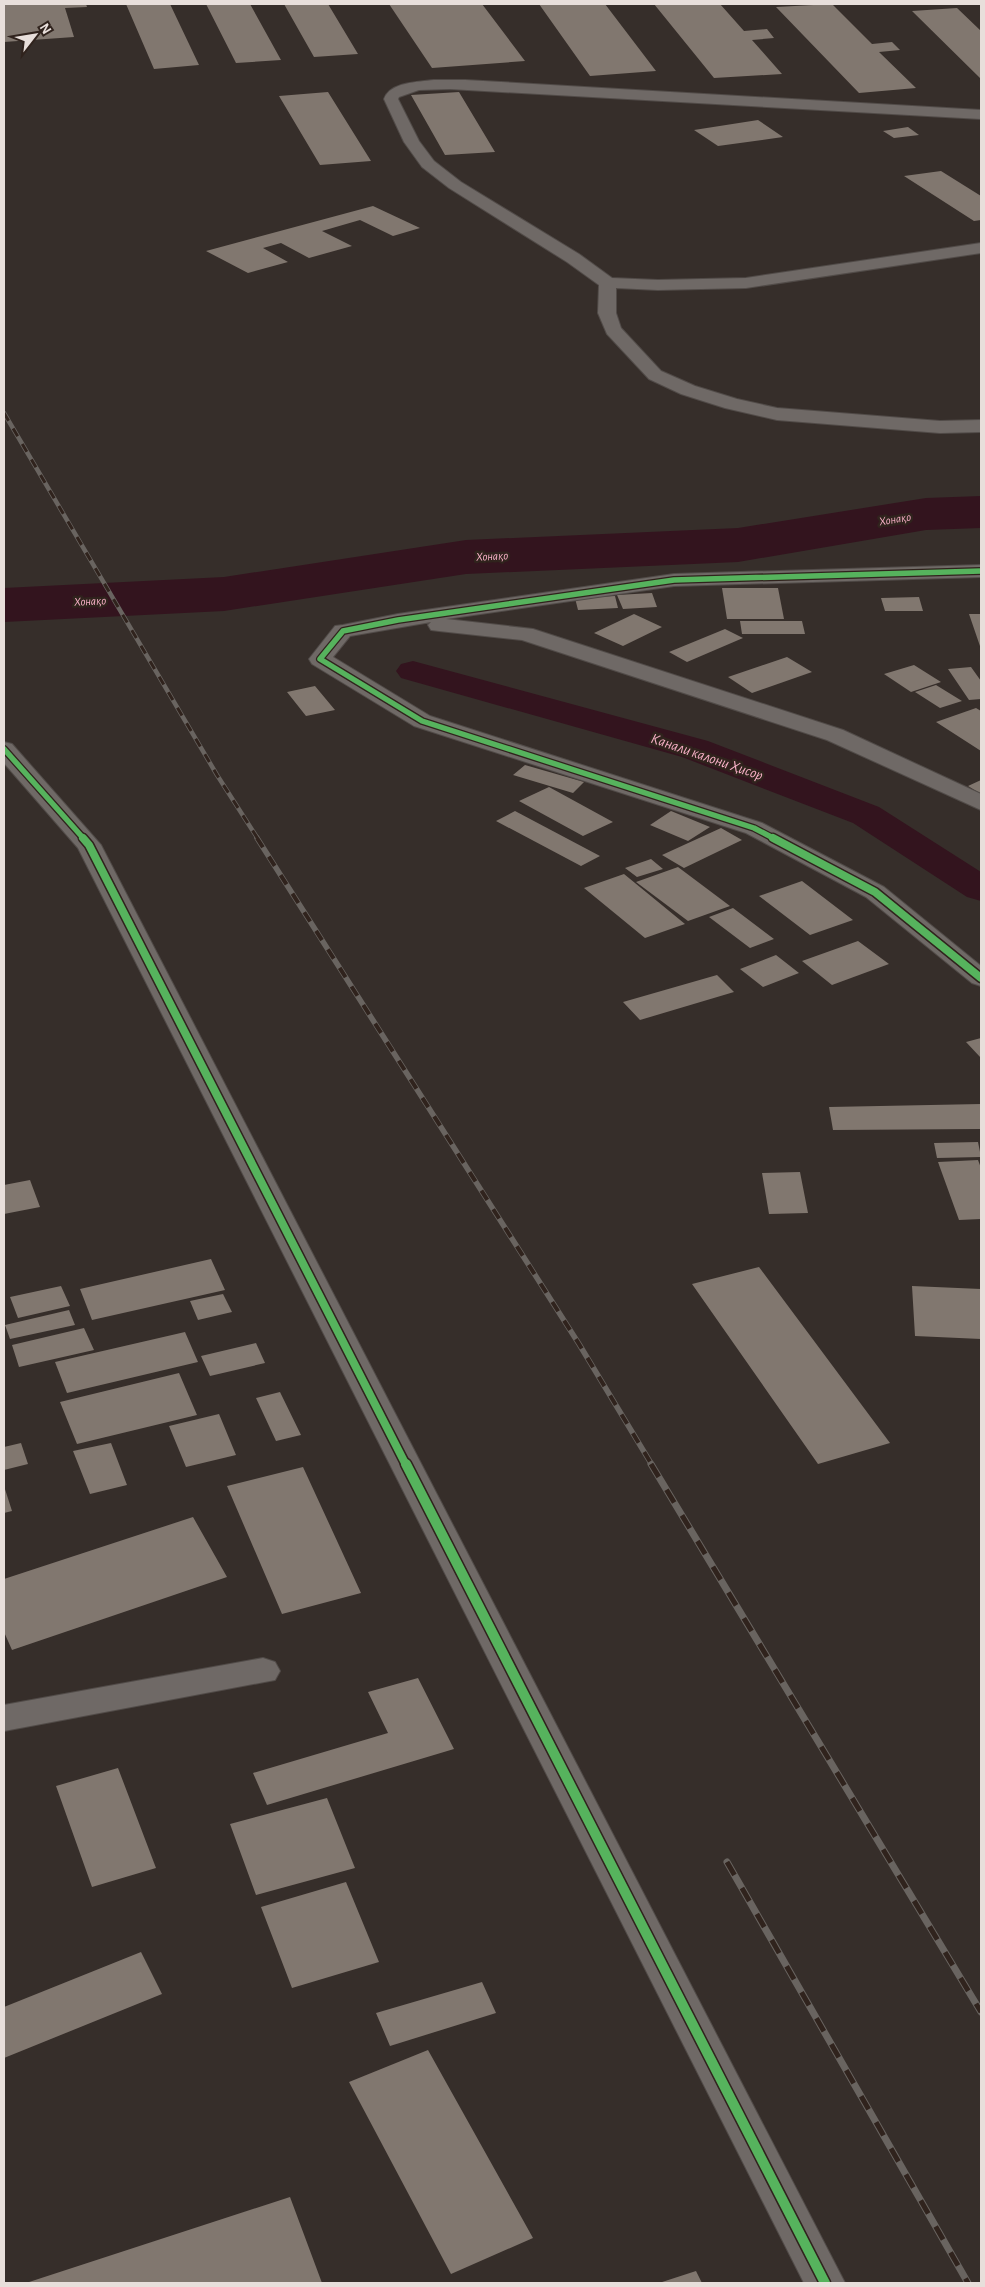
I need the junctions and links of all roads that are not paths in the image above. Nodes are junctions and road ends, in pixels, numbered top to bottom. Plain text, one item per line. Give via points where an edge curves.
1 (981, 114) edge
2 (981, 248) edge
3 (608, 283) junction
4 (981, 426) edge
5 (981, 571) edge
6 (398, 620) junction
7 (4, 749) edge
8 (981, 803) edge
9 (981, 978) edge
10 (263, 1672) dead end
11 (4, 1718) edge
12 (825, 2283) edge

1 - 3 street via 509,87 437,85 392,94 390,99 412,142 428,164 455,185
2 - 3 street via 746,283
3 - 4 street via 607,313 613,330 655,375 688,390 777,414 940,427
5 - 6 street via 674,580
6 - 8 street via 525,634 835,735
6 - 9 street via 343,631 320,659 422,721 754,828 875,892
7 - 12 street via 89,845
10 - 11 street

